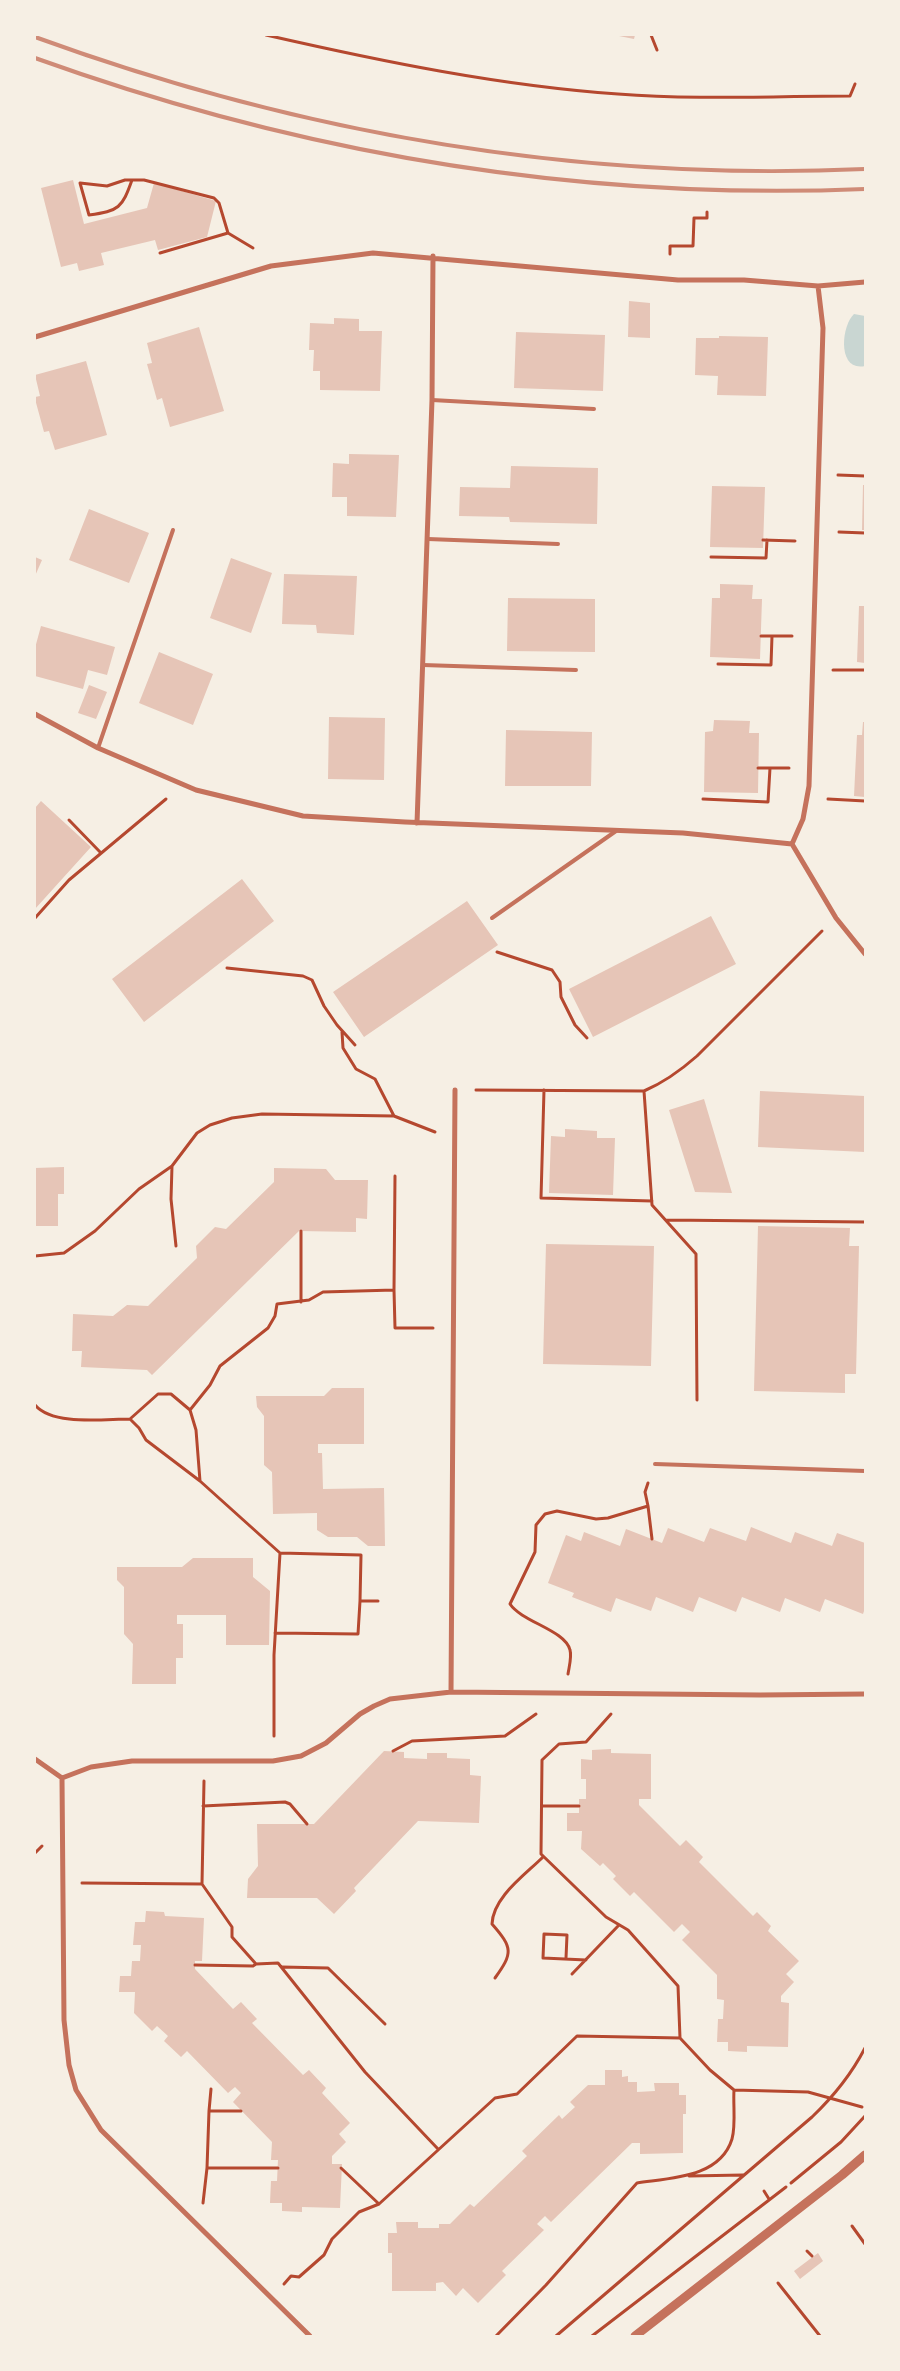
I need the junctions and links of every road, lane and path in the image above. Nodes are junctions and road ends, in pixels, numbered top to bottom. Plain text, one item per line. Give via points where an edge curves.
1 (266, 35) edge
2 (651, 35) edge
3 (657, 50) dead end
4 (855, 84) dead end
5 (132, 180) junction
6 (707, 212) dead end
7 (228, 233) junction
8 (253, 248) dead end
9 (160, 253) dead end
10 (670, 254) dead end
11 (434, 256) junction
12 (865, 282) edge
13 (818, 286) junction
14 (35, 337) edge
15 (432, 400) junction
16 (594, 408) dead end
17 (173, 530) dead end
18 (839, 532) dead end
19 (865, 533) edge
20 (428, 539) junction
21 (816, 541) junction
22 (558, 544) dead end
23 (711, 557) dead end
24 (761, 636) dead end
25 (772, 636) junction
26 (814, 636) junction
27 (718, 664) dead end
28 (423, 665) junction
29 (813, 669) junction
30 (576, 670) dead end
31 (865, 670) edge
32 (35, 714) edge
33 (98, 748) junction
34 (758, 768) dead end
35 (770, 768) junction
36 (810, 769) junction
37 (184, 785) junction
38 (809, 798) junction
39 (703, 799) dead end
40 (865, 801) edge
41 (69, 820) dead end
42 (416, 823) junction
43 (618, 830) junction
44 (792, 844) junction
45 (101, 853) junction
46 (35, 918) edge
47 (492, 918) dead end
48 (836, 918) junction
49 (496, 952) dead end
50 (865, 954) edge
51 (227, 968) dead end
52 (342, 1031) junction
53 (587, 1038) dead end
54 (355, 1044) dead end
55 (455, 1090) joint
56 (544, 1090) junction
57 (644, 1090) junction
58 (394, 1116) junction
59 (454, 1140) junction
60 (172, 1166) junction
61 (395, 1176) dead end
62 (652, 1201) junction
63 (665, 1220) junction
64 (865, 1222) edge
65 (302, 1231) dead end
66 (176, 1246) dead end
67 (35, 1256) edge
68 (394, 1290) junction
69 (300, 1302) junction
70 (452, 1328) junction
71 (697, 1400) dead end
72 (35, 1405) edge
73 (190, 1410) junction
74 (130, 1419) junction
75 (656, 1464) joint
76 (865, 1471) edge
77 (200, 1481) junction
78 (648, 1506) junction
79 (652, 1539) dead end
80 (280, 1553) junction
81 (360, 1601) junction
82 (378, 1601) dead end
83 (275, 1633) junction
84 (451, 1692) junction
85 (612, 1692) junction
86 (566, 1694) junction
87 (865, 1694) edge
88 (540, 1711) dead end
89 (274, 1736) dead end
90 (393, 1751) dead end
91 (35, 1759) edge
92 (204, 1761) junction
93 (62, 1778) junction
94 (203, 1806) junction
95 (542, 1806) junction
96 (579, 1806) dead end
97 (307, 1824) dead end
98 (543, 1857) junction
99 (64, 1882) junction
100 (202, 1884) junction
101 (619, 1925) junction
102 (566, 1958) junction
103 (586, 1960) junction
104 (256, 1964) junction
105 (195, 1965) dead end
106 (282, 1967) junction
107 (572, 1974) dead end
108 (496, 1978) dead end
109 (385, 2024) dead end
110 (680, 2038) junction
111 (865, 2048) edge
112 (211, 2089) dead end
113 (734, 2090) junction
114 (833, 2097) junction
115 (862, 2107) dead end
116 (209, 2111) junction
117 (242, 2111) dead end
118 (865, 2116) edge
119 (438, 2149) junction
120 (865, 2155) edge
121 (207, 2168) junction
122 (278, 2168) dead end
123 (341, 2168) dead end
124 (743, 2175) junction
125 (689, 2176) junction
126 (764, 2191) dead end
127 (770, 2199) junction
128 (379, 2204) junction
129 (189, 2217) junction
130 (852, 2226) dead end
131 (865, 2244) edge
132 (807, 2251) dead end
133 (812, 2256) dead end
134 (778, 2282) dead end
135 (271, 2297) junction
136 (310, 2336) edge
137 (496, 2336) edge
138 (556, 2336) edge
139 (592, 2336) edge
140 (635, 2336) edge
141 (820, 2336) edge

1 - 4 path via 365,57 505,81 618,94 850,96
2 - 3 path
5 - 5 path via 107,186 80,183 89,215 112,212 124,202
5 - 7 path via 144,180 214,198
6 - 10 path via 707,218 694,218 693,246 670,246
7 - 8 path
7 - 9 path
11 - 13 street via 678,280 744,280
11 - 14 street via 373,253 270,266
11 - 15 street
12 - 13 street
13 - 21 street via 823,328
15 - 16 lane
15 - 20 street
17 - 33 lane
18 - 19 path
20 - 22 lane
20 - 28 street
21 - 23 path via 765,540 766,558
21 - 26 street
24 - 25 path
25 - 26 path
25 - 27 path via 771,665
26 - 29 street
28 - 30 lane
28 - 42 street
29 - 31 path
29 - 36 street
32 - 33 street
33 - 37 street
34 - 35 path
35 - 36 path
35 - 39 path via 768,802
36 - 38 street
37 - 42 street via 303,816
37 - 45 path
38 - 40 path
38 - 44 street
41 - 45 path
42 - 43 street
43 - 44 street
43 - 47 lane
44 - 48 street
45 - 46 path via 69,880
48 - 50 street
48 - 57 path via 677,1074
49 - 53 path via 552,970 560,982 561,997 571,1018
51 - 52 path via 303,976 312,980 324,1006
52 - 54 path
52 - 58 path via 347,1055 356,1069 375,1079
55 - 56 path
55 - 59 street
56 - 57 path
56 - 62 path via 541,1198
57 - 62 path
58 - 59 path
58 - 60 path via 262,1114 232,1118 210,1124 196,1133
59 - 70 street
60 - 66 path via 171,1199
60 - 67 path via 139,1188 95,1231 64,1253
61 - 68 path
62 - 63 path via 652,1206
63 - 64 path
63 - 71 path via 696,1254
65 - 69 path
68 - 69 path via 323,1292
68 - 70 path via 395,1328
69 - 73 path via 277,1304 268,1328 220,1366
70 - 84 street
72 - 74 path via 42,1413 57,1418
73 - 74 path via 172,1394 158,1394
73 - 77 path via 196,1430
74 - 77 path via 146,1440
75 - 76 lane
75 - 78 path via 645,1492
77 - 80 path
78 - 79 path
78 - 86 path via 596,1519 556,1512 545,1514 536,1525 535,1552 510,1604 516,1613 551,1632 570,1650
80 - 81 path via 361,1555
80 - 83 path
81 - 82 path
81 - 83 path via 358,1634
83 - 89 path
84 - 86 street
84 - 92 street via 390,1699 360,1714 326,1743 301,1756 273,1761
85 - 86 street
85 - 87 street
85 - 95 path via 610,1716 586,1742 559,1744 542,1760
88 - 90 path via 505,1736 412,1741
91 - 93 street
92 - 93 street via 132,1761 91,1768
92 - 94 path
93 - 99 street
94 - 97 path via 285,1802
94 - 100 path
95 - 96 path
95 - 98 path
98 - 101 path via 606,1917
98 - 108 path via 500,1901 492,1914 492,1924 509,1950 508,1961
99 - 100 path
99 - 129 street via 64,2020 69,2065 76,2090 101,2130
100 - 104 path via 232,1927 232,1938
101 - 103 path
101 - 110 path via 628,1930 678,1986
102 - 102 path via 543,1958 544,1934 567,1935
102 - 103 path
103 - 107 path
104 - 105 path
104 - 106 path via 278,1963
106 - 109 path via 328,1968
106 - 119 path via 365,2072
110 - 113 path
110 - 119 path via 577,2036 517,2094 495,2098
111 - 114 path
112 - 116 path
113 - 114 path via 808,2092
113 - 125 path via 732,2138 722,2159
114 - 115 path
114 - 124 path
116 - 117 path
116 - 121 path
118 - 127 path via 841,2142
119 - 128 path
120 - 140 street
121 - 122 path
121 - 129 path via 204,2201
123 - 128 path
124 - 125 path
124 - 138 path
125 - 137 path via 637,2183
126 - 127 path
127 - 139 path
128 - 135 path via 359,2212 332,2239 324,2255 299,2277 292,2276
129 - 135 street
130 - 131 path
132 - 133 path
134 - 141 path
135 - 136 street

